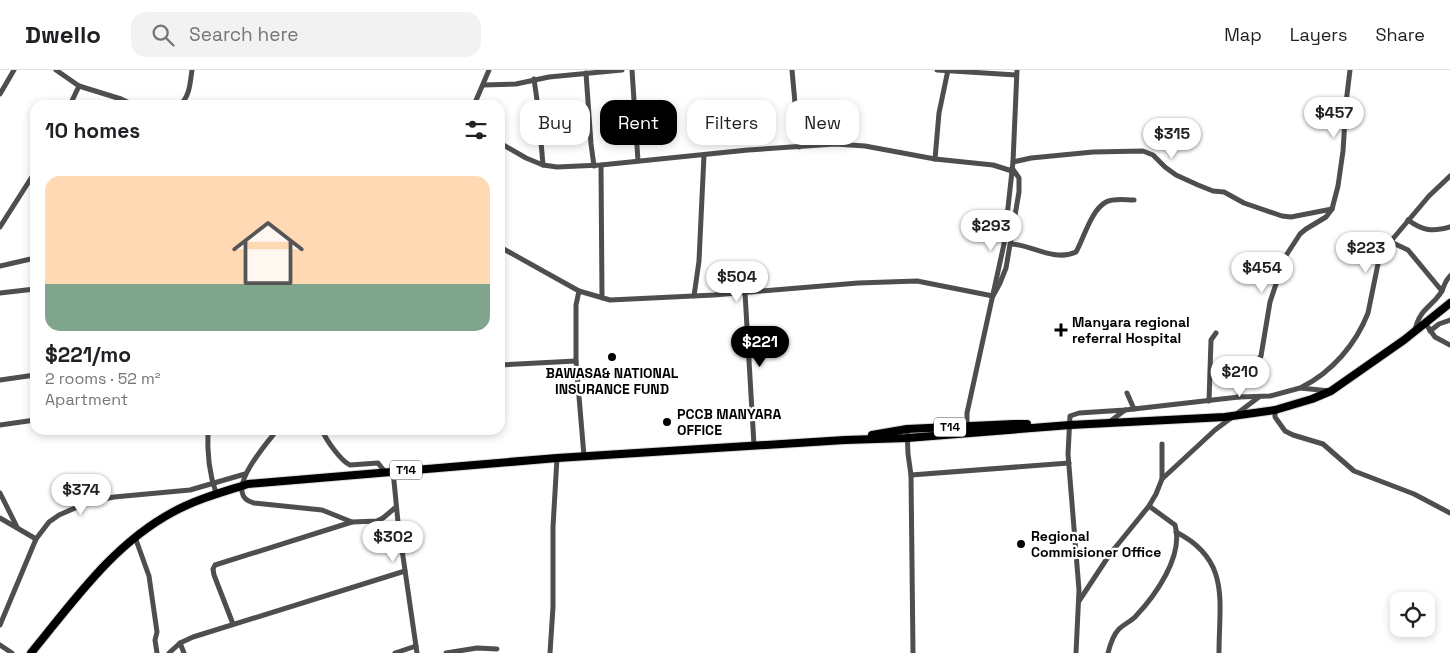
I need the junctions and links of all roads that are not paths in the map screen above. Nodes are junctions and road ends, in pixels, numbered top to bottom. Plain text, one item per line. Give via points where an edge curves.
1 (14, 70) edge
2 (56, 70) edge
3 (192, 70) edge
4 (489, 70) edge
5 (622, 70) edge
6 (632, 70) edge
7 (792, 70) edge
8 (937, 70) edge
9 (1350, 70) edge
10 (948, 71) edge
11 (588, 72) edge
12 (1017, 72) edge
13 (534, 79) junction
14 (483, 85) junction
15 (79, 86) junction
16 (0, 94) edge
17 (188, 94) junction
18 (72, 100) edge
19 (123, 100) edge
20 (185, 100) edge
21 (189, 100) edge
22 (476, 100) edge
23 (505, 146) edge
24 (799, 147) junction
25 (704, 155) junction
26 (935, 158) junction
27 (638, 161) junction
28 (543, 165) junction
29 (601, 165) junction
30 (594, 166) junction
31 (1012, 167) junction
32 (1450, 176) edge
33 (30, 180) edge
34 (1134, 200) dead end
35 (1332, 209) junction
36 (1408, 220) junction
37 (0, 227) edge
38 (1450, 227) edge
39 (1391, 242) junction
40 (1011, 244) junction
41 (505, 250) edge
42 (30, 259) edge
43 (0, 266) edge
44 (1450, 276) edge
45 (30, 290) edge
46 (579, 290) junction
47 (1442, 291) junction
48 (745, 292) junction
49 (0, 293) edge
50 (694, 296) junction
51 (992, 296) junction
52 (602, 298) junction
53 (1450, 303) edge
54 (1450, 320) edge
55 (1425, 323) junction
56 (1415, 331) junction
57 (1430, 331) junction
58 (1216, 334) dead end
59 (1450, 345) edge
60 (576, 361) junction
61 (505, 365) edge
62 (30, 376) edge
63 (0, 380) edge
64 (1300, 388) junction
65 (1331, 391) junction
66 (1127, 393) dead end
67 (1239, 396) junction
68 (1260, 397) junction
69 (1210, 401) junction
70 (1134, 409) junction
71 (1125, 410) junction
72 (1275, 410) junction
73 (1234, 416) junction
74 (30, 421) edge
75 (1107, 423) junction
76 (1070, 425) junction
77 (0, 426) edge
78 (907, 430) junction
79 (967, 430) junction
80 (208, 435) edge
81 (273, 435) edge
82 (325, 435) edge
83 (908, 438) junction
84 (845, 440) junction
85 (1162, 444) dead end
86 (754, 445) junction
87 (584, 456) junction
88 (557, 458) junction
89 (1069, 463) junction
90 (389, 471) junction
91 (245, 474) junction
92 (911, 475) junction
93 (1162, 479) junction
94 (212, 482) junction
95 (241, 486) junction
96 (0, 493) edge
97 (216, 493) junction
98 (1149, 506) junction
99 (396, 507) junction
100 (1450, 513) edge
101 (0, 518) edge
102 (352, 522) junction
103 (17, 528) junction
104 (1176, 532) junction
105 (134, 537) junction
106 (36, 539) junction
107 (404, 570) junction
108 (1078, 602) junction
109 (0, 624) edge
110 (233, 624) junction
111 (180, 643) junction
112 (0, 645) edge
113 (416, 646) junction
114 (497, 649) dead end
115 (12, 653) edge
116 (31, 653) edge
117 (157, 653) edge
118 (169, 653) edge
119 (184, 653) edge
120 (395, 653) edge
121 (416, 653) edge
122 (446, 653) edge
123 (550, 653) edge
124 (913, 653) edge
125 (1076, 653) edge
126 (1108, 653) edge
127 (1219, 653) edge

1 - 16 street
2 - 15 street
3 - 17 street
4 - 14 street
5 - 11 street
6 - 27 street
7 - 24 street
8 - 10 street
9 - 35 street via 1343,151
10 - 12 street
10 - 26 street via 939,112
11 - 13 street
11 - 30 street
12 - 31 street
13 - 14 street via 516,84
13 - 28 street
14 - 22 street
15 - 18 street
15 - 19 street
17 - 20 street
17 - 21 street
23 - 28 street
24 - 25 street
24 - 26 street via 835,144
25 - 27 street
25 - 50 street
26 - 31 street
27 - 29 street
28 - 30 street
29 - 30 street
29 - 52 street
31 - 35 street via 1031,158 1143,151 1153,155 1176,175 1198,186 1224,192 1244,203 1282,216
31 - 40 street via 1020,185
31 - 51 street via 1004,244
32 - 36 street
33 - 37 street
34 - 40 street via 1111,200 1100,207 1076,252 1071,254 1061,256
35 - 67 street via 1326,217 1300,234 1285,257 1270,302 1261,356 1245,374
36 - 38 street via 1428,231
36 - 39 street
39 - 47 street via 1408,250
39 - 64 street via 1380,254 1368,313 1358,333 1326,373
40 - 51 street via 1006,268
41 - 46 street
42 - 43 street
44 - 47 street
45 - 49 street
46 - 52 street
46 - 60 street
47 - 56 street via 1424,310
48 - 50 street
48 - 51 street via 917,281
48 - 86 street
50 - 52 street via 618,301
51 - 79 street via 967,413
53 - 55 highway, T14
54 - 57 street
55 - 56 highway, T14
55 - 57 street
56 - 65 highway, T14
57 - 59 street via 1434,337
58 - 69 street via 1211,340
60 - 61 street
60 - 87 street
62 - 63 street
64 - 65 street
64 - 68 street
65 - 72 highway, T14
66 - 70 street
67 - 68 street
67 - 69 street
68 - 73 street
69 - 70 street
70 - 71 street
71 - 75 street
71 - 76 street via 1074,414 1070,416
72 - 73 highway, T14
72 - 100 street via 1275,417 1285,431 1323,444 1354,471 1414,494
73 - 75 highway, T14
73 - 93 street
74 - 77 street
75 - 76 highway, T14
76 - 79 highway, T14 via 1014,424
76 - 89 street
78 - 79 highway, T14
78 - 83 street
78 - 84 highway, T14
79 - 83 highway, T14
80 - 94 street
81 - 91 street
82 - 90 street via 347,464 378,463
83 - 84 highway, T14
83 - 92 street
84 - 86 highway, T14
85 - 93 street
86 - 87 highway, T14
87 - 88 highway, T14
88 - 90 highway, T14
88 - 123 street
89 - 92 street
89 - 108 street
90 - 95 highway, T14
90 - 99 street
91 - 94 street
91 - 95 street
92 - 124 street
93 - 98 street
94 - 97 street
94 - 106 street via 190,490 89,502 59,515
95 - 97 highway, T14
95 - 102 street via 244,497 250,502 322,510
96 - 103 street
97 - 105 highway, T14 via 174,511
98 - 104 street via 1175,525
98 - 108 street via 1121,539
99 - 102 street via 380,520
99 - 107 street
101 - 103 street
102 - 110 street via 215,565 214,575
103 - 106 street
104 - 126 street via 1163,581 1139,613 1116,633
104 - 127 street via 1199,546 1216,573 1220,594
105 - 116 highway, T14 via 90,582
105 - 117 street via 149,576
106 - 109 street
107 - 110 street
107 - 113 street
108 - 125 street
110 - 111 street
111 - 118 street
111 - 119 street
112 - 115 street
113 - 120 street
113 - 121 street
114 - 122 street via 477,648

